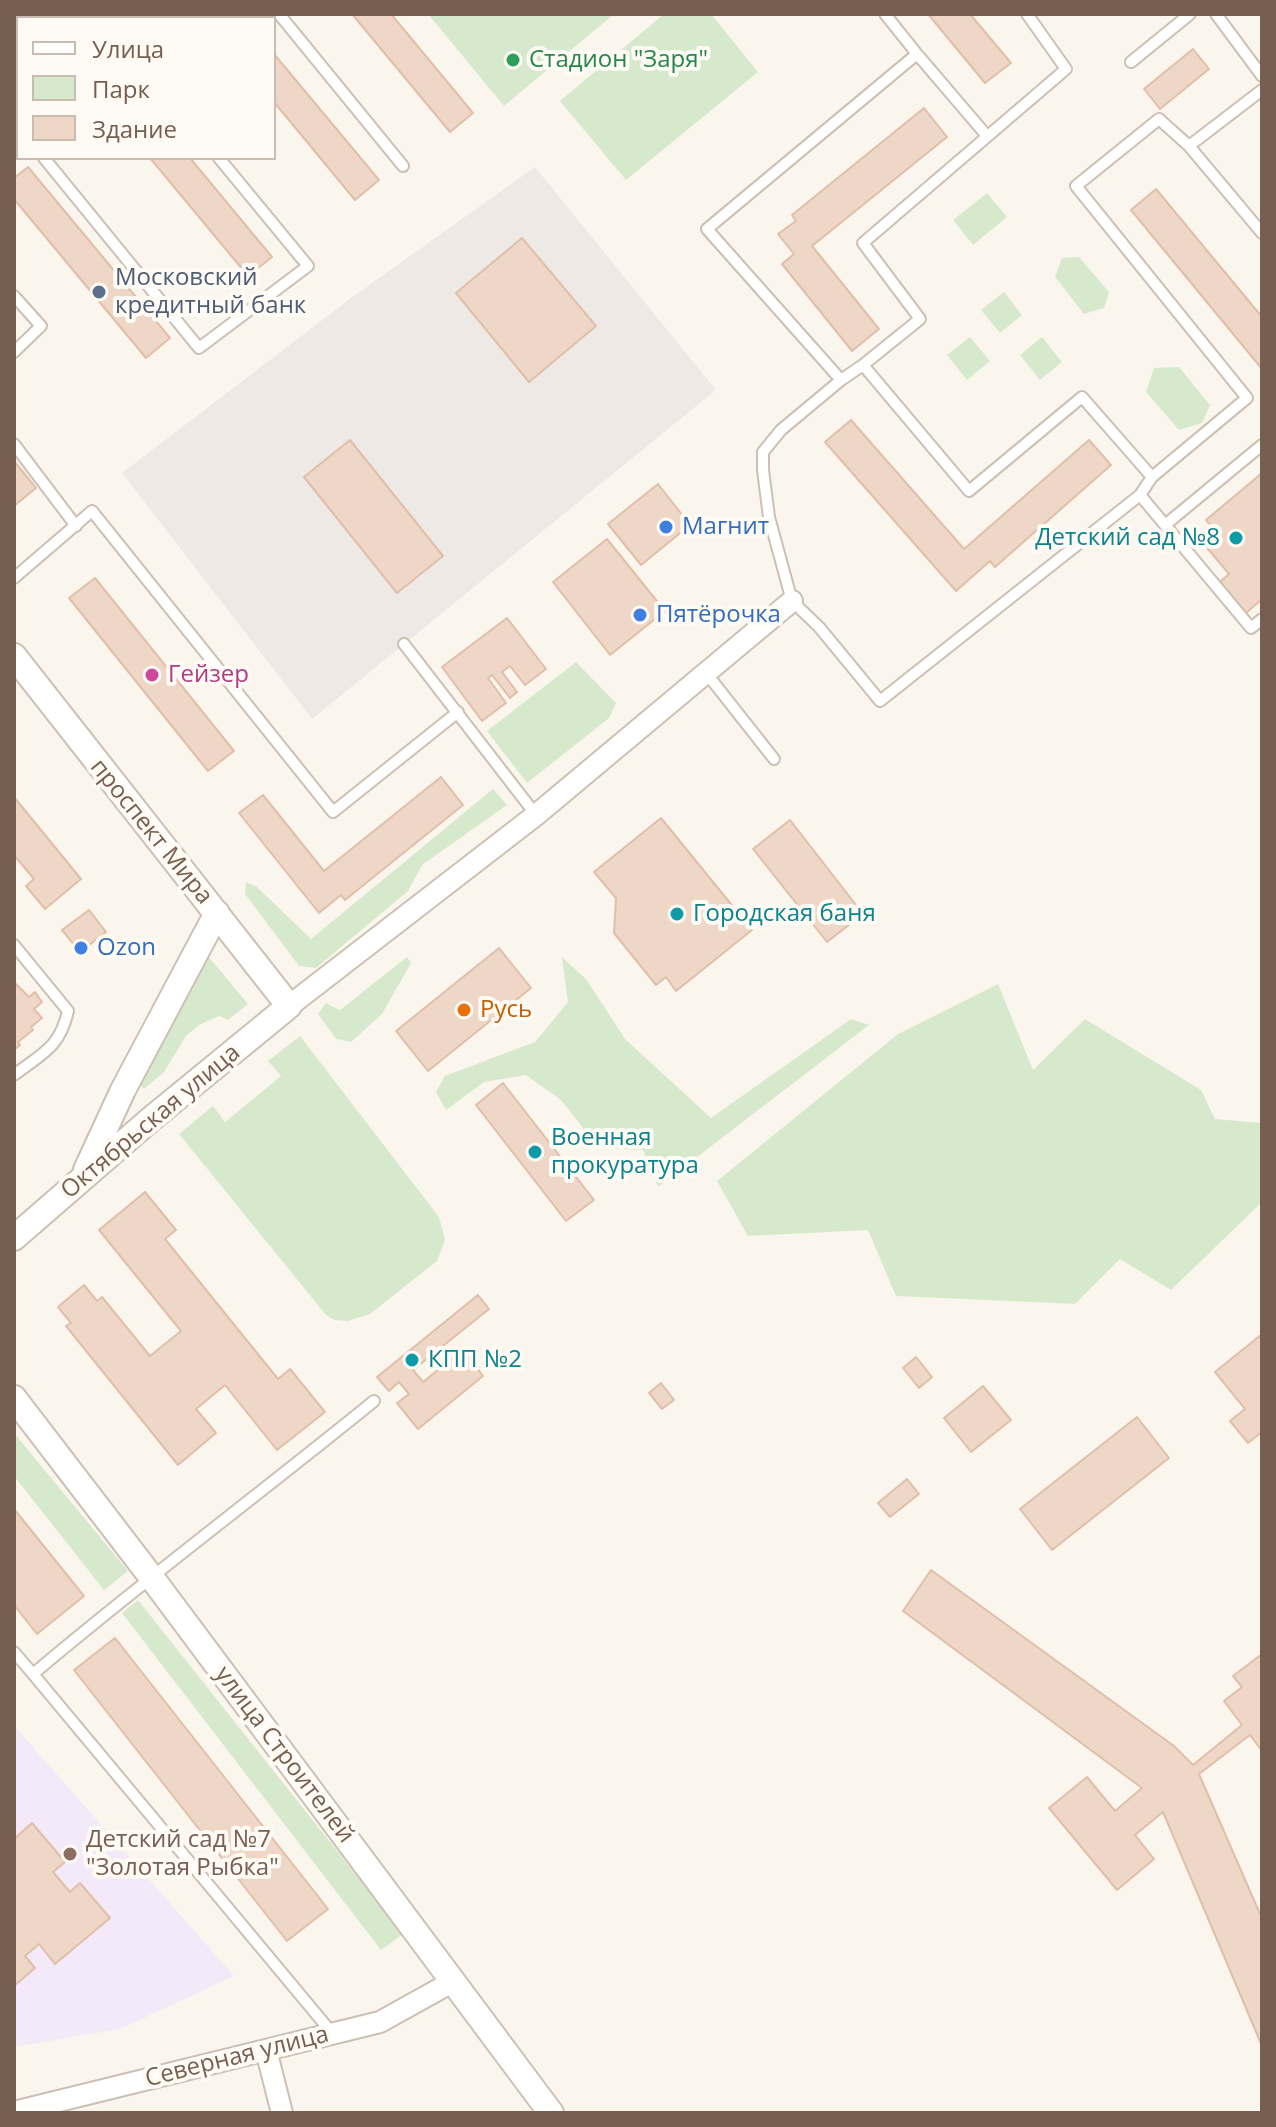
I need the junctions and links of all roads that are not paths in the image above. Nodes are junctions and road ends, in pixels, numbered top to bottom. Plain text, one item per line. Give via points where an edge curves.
1 (279, 14) edge
2 (885, 14) edge
3 (1027, 14) edge
4 (1190, 14) edge
5 (1216, 14) edge
6 (917, 54) junction
7 (1131, 62) dead end
8 (1262, 76) edge
9 (1262, 90) edge
10 (987, 136) junction
11 (1189, 146) junction
12 (46, 160) edge
13 (221, 160) edge
14 (403, 166) dead end
15 (1262, 233) edge
16 (14, 296) edge
17 (14, 352) edge
18 (863, 365) junction
19 (841, 380) junction
20 (14, 444) edge
21 (1262, 445) edge
22 (1152, 477) junction
23 (1140, 495) junction
24 (1165, 525) junction
25 (76, 526) junction
26 (14, 578) edge
27 (792, 601) junction
28 (1262, 619) edge
29 (404, 644) dead end
30 (14, 656) edge
31 (707, 674) junction
32 (458, 712) junction
33 (774, 759) dead end
34 (536, 815) junction
35 (217, 913) junction
36 (14, 945) edge
37 (289, 1006) junction
38 (14, 1075) edge
39 (123, 1090) junction
40 (151, 1119) junction
41 (82, 1180) junction
42 (16, 1232) edge
43 (374, 1401) dead end
44 (17, 1408) edge
45 (152, 1578) junction
46 (14, 1652) edge
47 (33, 1674) junction
48 (452, 1982) junction
49 (332, 2033) junction
50 (266, 2050) junction
51 (74, 2106) edge
52 (14, 2112) edge
53 (282, 2113) edge
54 (551, 2113) edge

1 - 14 lane
2 - 6 lane
3 - 10 lane via 1066,69
4 - 7 lane
5 - 8 lane
6 - 10 lane
6 - 19 lane via 707,229
9 - 11 lane
10 - 18 lane via 863,243 920,319
11 - 15 lane
11 - 22 lane via 1159,119 1076,186 1247,398
12 - 13 lane via 199,348 308,266
16 - 17 lane via 41,326
18 - 19 lane
18 - 22 lane via 969,491 1082,397
19 - 27 lane via 763,452 769,517
20 - 25 lane
21 - 24 lane
22 - 23 lane
23 - 24 lane
23 - 27 lane via 880,701
24 - 28 lane via 1251,628
25 - 26 lane
25 - 32 lane via 92,511 333,812
27 - 31 street
29 - 32 lane
30 - 35 street, проспект Мира
31 - 33 lane
31 - 34 street
32 - 34 lane
34 - 37 street
35 - 37 street, проспект Мира
35 - 39 street
36 - 38 lane via 68,1011 63,1034
37 - 40 street, Октябрьская улица
39 - 40 street
39 - 41 street
40 - 41 street, Октябрьская улица
41 - 42 street, Октябрьская улица
43 - 45 lane
44 - 45 street, улица Строителей
45 - 47 lane
45 - 48 street, улица Строителей
46 - 47 lane
47 - 49 lane
48 - 49 street, Северная улица via 380,2022
48 - 54 street, улица Строителей
49 - 50 street, Северная улица
50 - 51 street, Северная улица
50 - 53 street
51 - 52 street, Северная улица

